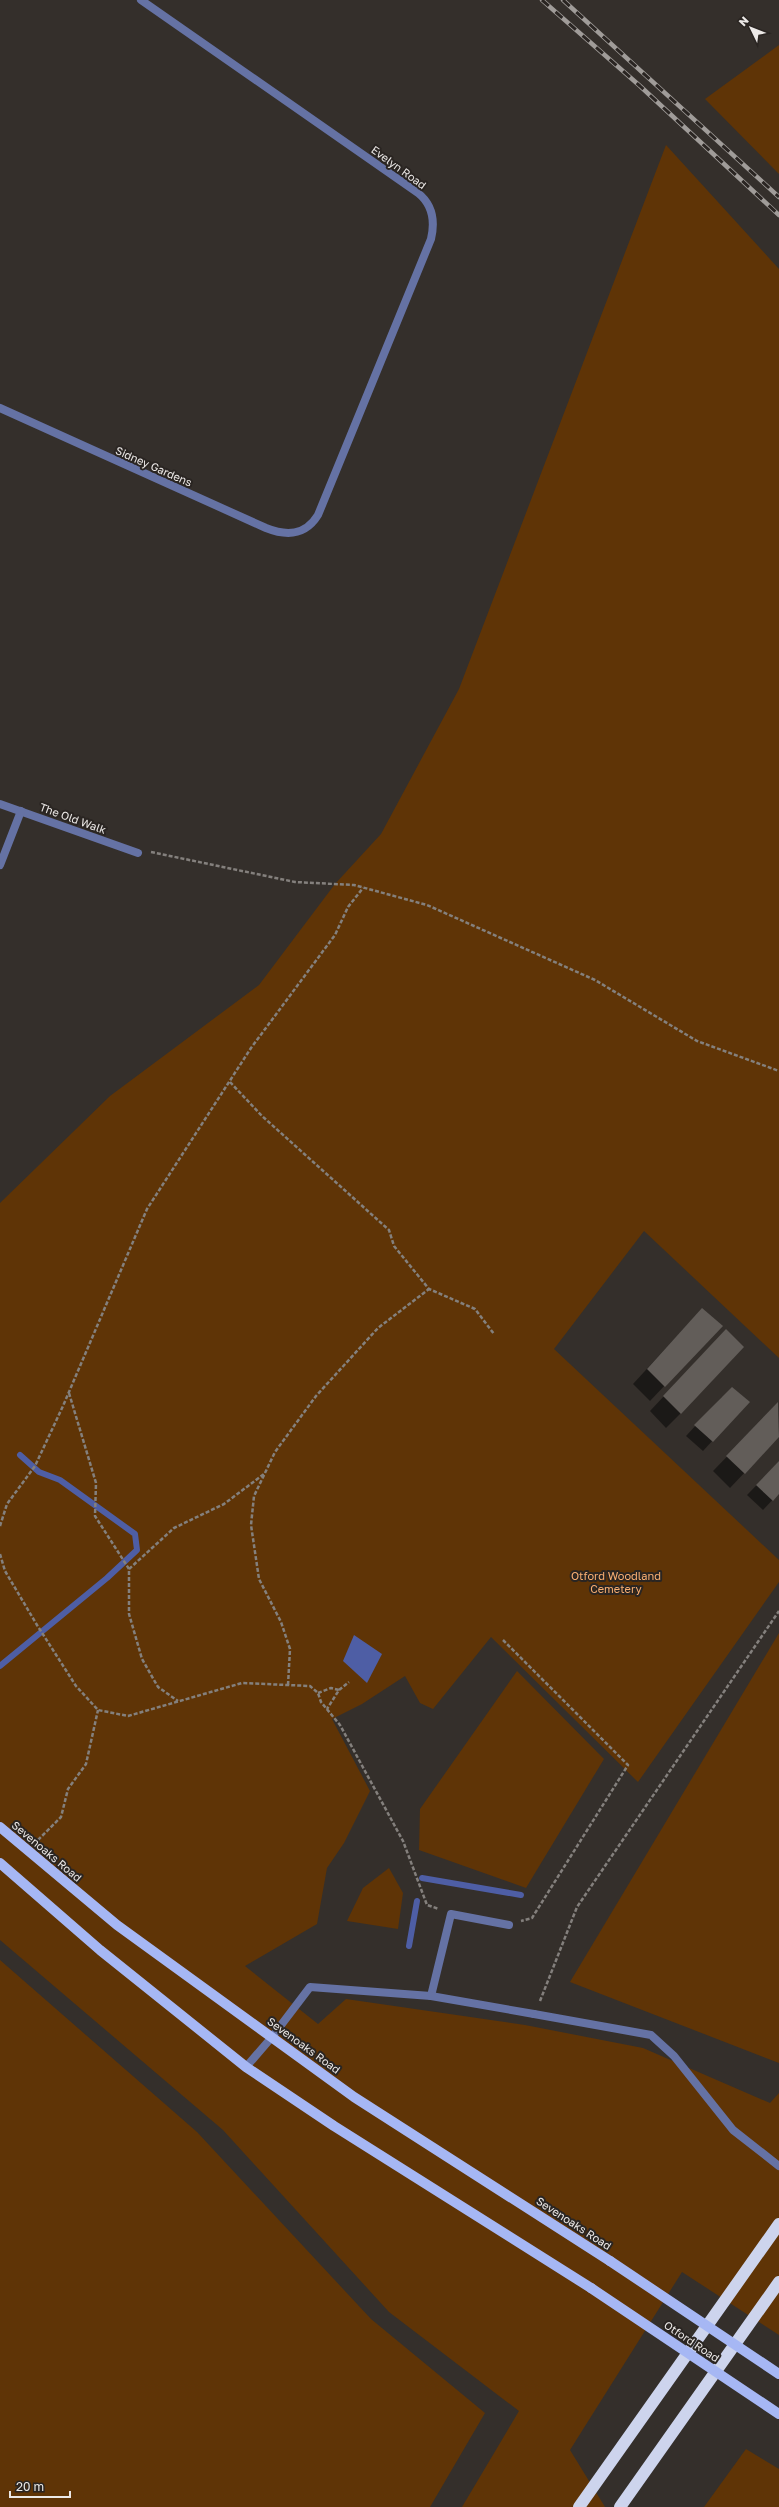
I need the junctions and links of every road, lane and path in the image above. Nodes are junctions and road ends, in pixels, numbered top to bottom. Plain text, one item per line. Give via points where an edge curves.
1 (142, 0) edge
2 (0, 408) edge
3 (301, 531) joint
4 (0, 804) edge
5 (21, 811) junction
6 (138, 853) joint
7 (0, 864) edge
8 (363, 888) junction
9 (779, 1071) edge
10 (230, 1082) junction
11 (429, 1289) junction
12 (494, 1334) dead end
13 (69, 1392) junction
14 (264, 1474) junction
15 (0, 1526) edge
16 (0, 1554) edge
17 (129, 1569) junction
18 (779, 1611) edge
19 (503, 1640) dead end
20 (349, 1682) dead end
21 (288, 1685) junction
22 (339, 1690) junction
23 (318, 1693) junction
24 (179, 1702) junction
25 (327, 1709) junction
26 (98, 1710) junction
27 (0, 1827) edge
28 (28, 1851) junction
29 (0, 1863) edge
30 (451, 1914) junction
31 (509, 1924) joint
32 (431, 1996) junction
33 (534, 2014) junction
34 (272, 2037) junction
35 (246, 2067) junction
36 (779, 2166) edge
37 (779, 2224) edge
38 (610, 2261) joint
39 (779, 2282) edge
40 (779, 2374) edge
41 (779, 2414) edge
42 (579, 2507) edge
43 (620, 2507) edge

1 - 3 street, Evelyn Road via 414,189 426,201 432,214 433,229 430,242 324,501 314,520
2 - 3 street, Sidney Gardens via 266,528 286,534
4 - 5 street, The Old Walk
5 - 6 street, The Old Walk
5 - 7 street
6 - 8 path via 157,852 315,885 346,884
8 - 9 path via 440,910 595,980 696,1041
8 - 10 path via 348,907 335,935 251,1048
10 - 11 path via 262,1116 389,1230 394,1246
10 - 13 path via 147,1209
11 - 12 path via 475,1309
11 - 14 path via 378,1328 316,1396 275,1452
13 - 15 path via 35,1466 7,1504
13 - 17 path via 96,1483 95,1516
14 - 17 path via 224,1504 174,1528
14 - 21 path via 254,1496 251,1525 259,1579 281,1622 290,1649
16 - 26 path via 5,1571 37,1625 76,1686
17 - 24 path via 129,1614 142,1659 158,1687
18 - 33 path via 577,1907
19 - 31 path via 628,1765 532,1918
20 - 22 path
21 - 23 path via 310,1686
21 - 24 path via 242,1683
22 - 23 path via 332,1688
22 - 25 path
23 - 25 path
24 - 26 path via 128,1716
25 - 30 path via 340,1725 403,1841 427,1905
26 - 28 path via 86,1764 68,1789 61,1817
27 - 28 main road, Sevenoaks Road
28 - 34 main road, Sevenoaks Road via 117,1925
29 - 35 main road via 100,1950
30 - 31 street
30 - 32 street
32 - 33 street
32 - 34 street via 310,1987
33 - 36 street via 651,2035 674,2056 733,2130
34 - 35 street
34 - 38 main road, Sevenoaks Road via 354,2097
35 - 41 main road, Otford Road, bridge via 334,2126 591,2288
37 - 42 highway
38 - 40 main road, Otford Road, bridge
39 - 43 highway

